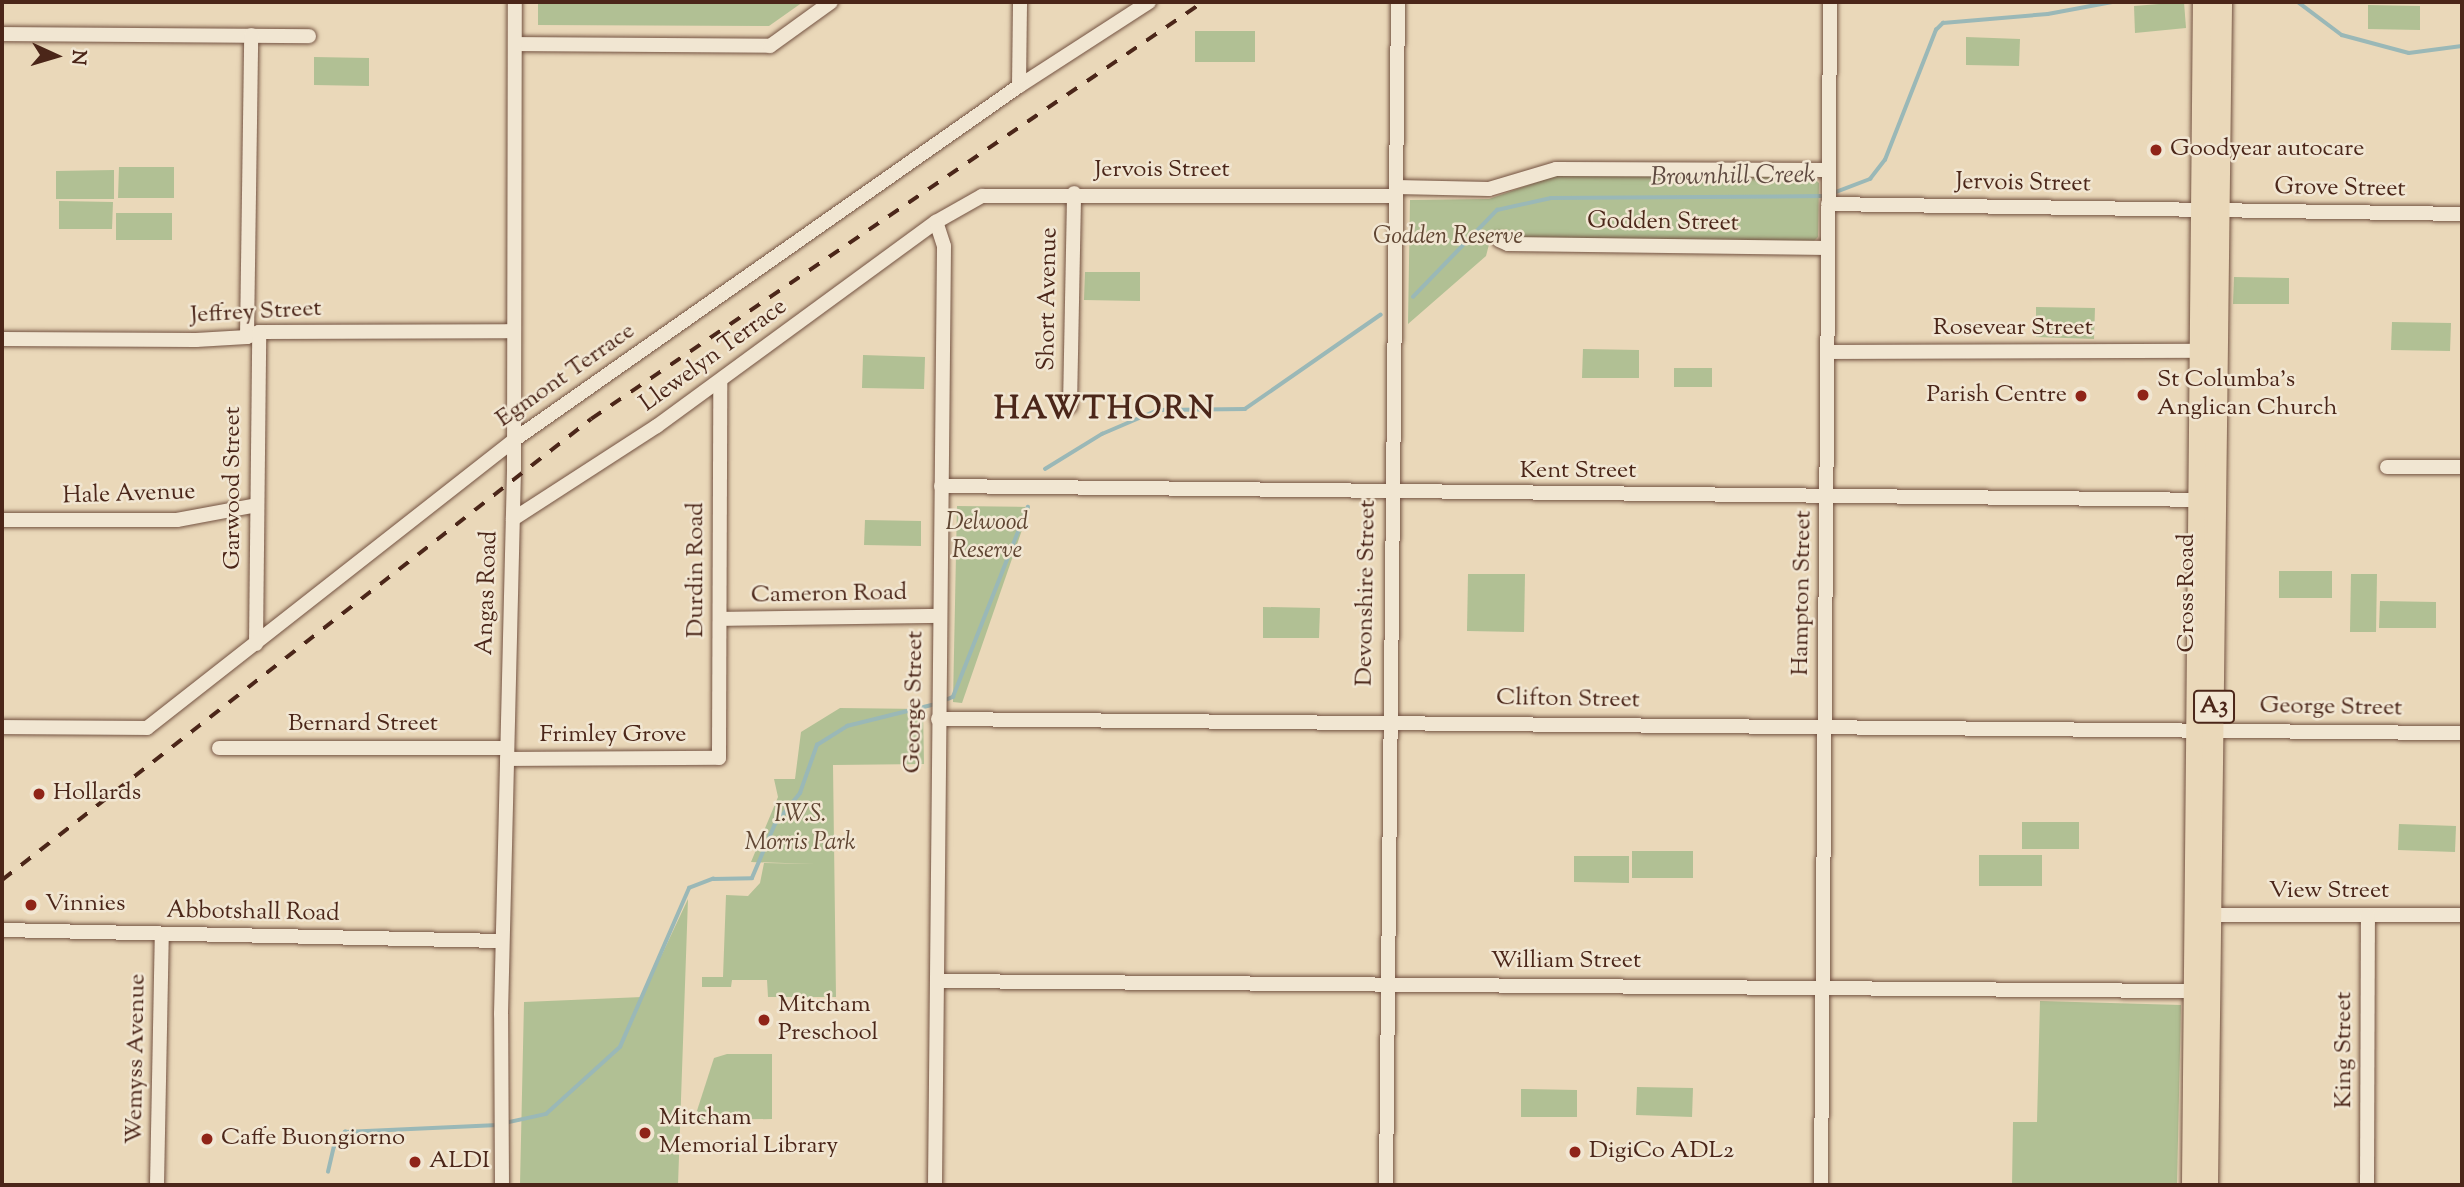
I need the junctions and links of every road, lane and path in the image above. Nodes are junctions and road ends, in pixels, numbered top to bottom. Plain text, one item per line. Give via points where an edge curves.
1 (515, 2) edge
2 (831, 2) edge
3 (1020, 2) edge
4 (1149, 2) edge
5 (1398, 2) edge
6 (1830, 2) edge
7 (2203, 2) edge
8 (2221, 2) edge
9 (2, 34) edge
10 (250, 35) junction
11 (309, 36) dead end
12 (515, 44) junction
13 (1019, 86) junction
14 (1829, 170) junction
15 (1396, 191) junction
16 (1074, 193) junction
17 (1828, 198) junction
18 (2209, 209) junction
19 (2462, 214) edge
20 (936, 222) junction
21 (1499, 240) dead end
22 (1828, 248) junction
23 (513, 331) junction
24 (253, 334) junction
25 (2, 339) edge
26 (2207, 351) junction
27 (1828, 352) junction
28 (720, 382) junction
29 (1070, 406) dead end
30 (514, 440) junction
31 (2387, 467) dead end
32 (2462, 467) edge
33 (941, 486) junction
34 (1391, 494) junction
35 (1827, 496) junction
36 (2207, 500) junction
37 (257, 505) junction
38 (513, 519) junction
39 (2, 520) edge
40 (939, 616) junction
41 (720, 619) junction
42 (256, 645) junction
43 (938, 718) junction
44 (1389, 721) junction
45 (1825, 725) junction
46 (2, 727) edge
47 (2206, 729) junction
48 (2462, 733) edge
49 (219, 748) dead end
50 (507, 754) junction
51 (719, 758) joint
52 (2204, 915) junction
53 (2368, 915) junction
54 (2462, 915) edge
55 (2, 930) edge
56 (162, 933) junction
57 (502, 941) junction
58 (937, 982) junction
59 (1386, 984) junction
60 (1823, 985) junction
61 (2195, 991) junction
62 (157, 1185) edge
63 (502, 1185) edge
64 (935, 1185) edge
65 (1386, 1185) edge
66 (1821, 1185) edge
67 (2192, 1185) edge
68 (2207, 1185) edge
69 (2367, 1185) edge

1 - 12 street, Angas Road
2 - 12 street via 770,46
3 - 13 street
4 - 13 street, Egmont Terrace
5 - 15 street, Devonshire Street
6 - 14 street, Hampton Street
7 - 18 highway, Cross Road / A3
8 - 18 highway, Cross Road / A3
9 - 10 street
10 - 11 street
10 - 24 street, Garwood Street
12 - 23 street, Angas Road
13 - 30 street, Egmont Terrace
14 - 15 street, Jervois Street via 1556,169 1489,189
14 - 17 street, Hampton Street
15 - 16 street, Jervois Street
15 - 34 street, Devonshire Street
16 - 20 street, Jervois Street via 991,193
16 - 29 street, Short Avenue
17 - 18 street, Jervois Street
17 - 22 street, Hampton Street
18 - 19 street, Grove Street
18 - 26 highway, Cross Road / A3
20 - 28 street, Llewelyn Terrace
20 - 33 street, George Street via 944,246
21 - 22 street, Godden Street via 1508,244
22 - 27 street, Hampton Street
23 - 24 street, Jeffrey Street
23 - 30 street, Angas Road
24 - 25 street, Jeffrey Street
24 - 37 street, Garwood Street
26 - 27 street, Rosevear Street
26 - 36 highway, Cross Road / A3
27 - 35 street, Hampton Street
28 - 38 street, Llewelyn Terrace
28 - 41 street, Durdin Road
30 - 38 street, Angas Road
30 - 42 street, Egmont Terrace
31 - 32 street
33 - 34 street, Kent Street
33 - 40 street, George Street
34 - 35 street, Kent Street
34 - 44 street, Devonshire Street
35 - 36 street, Kent Street
35 - 45 street, Hampton Street
36 - 47 highway, Cross Road / A3
37 - 39 street, Hale Avenue via 177,520
37 - 42 street, Garwood Street
38 - 50 street, Angas Road
40 - 41 street, Cameron Road
40 - 43 street, George Street
41 - 51 street, Durdin Road
42 - 46 street, Egmont Terrace via 147,728
43 - 44 street, Clifton Street
43 - 58 street, George Street
44 - 45 street, Clifton Street
44 - 59 street, Devonshire Street
45 - 47 street, Clifton Street
45 - 60 street, Hampton Street
47 - 48 street, George Street
47 - 52 highway, Cross Road / A3
49 - 50 street, Bernard Street
50 - 51 street, Frimley Grove
50 - 57 street, Angas Road
52 - 53 street, View Street
52 - 61 highway, Cross Road / A3
52 - 68 highway, Cross Road / A3
53 - 54 street, View Street
53 - 69 street, King Street
55 - 56 street, Abbotshall Road
56 - 57 street, Abbotshall Road
56 - 62 street, Wemyss Avenue
57 - 63 street, Angas Road
58 - 59 street, William Street
58 - 64 street, George Street
59 - 60 street, William Street
59 - 65 street, Devonshire Street
60 - 61 street, William Street
60 - 66 street, Hampton Street
61 - 67 highway, Cross Road / A3

